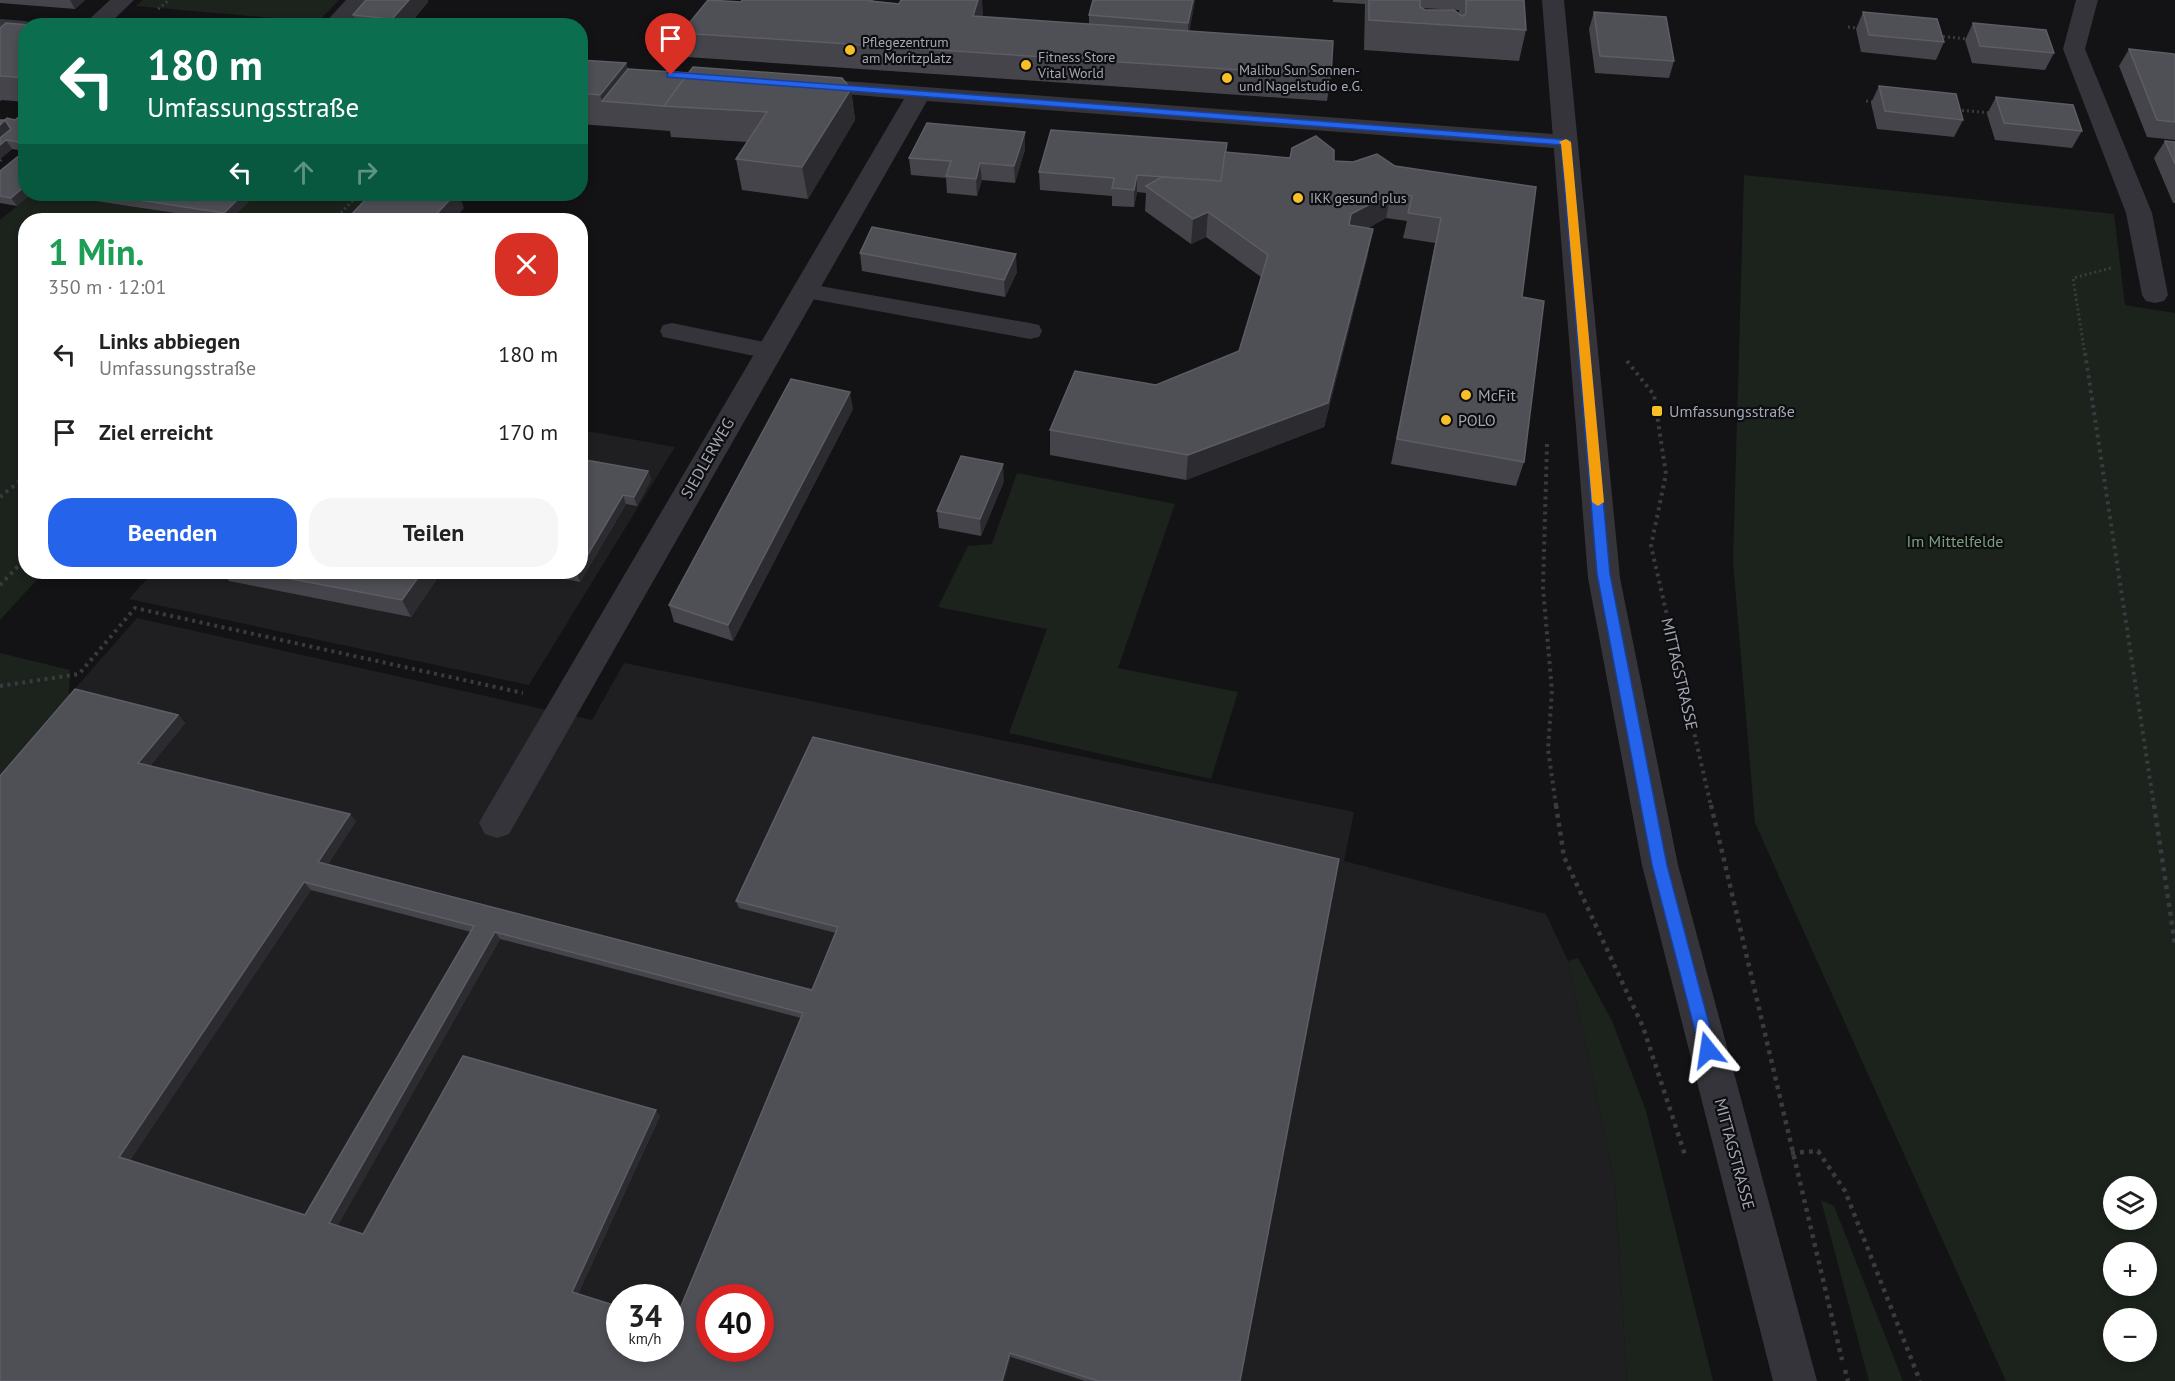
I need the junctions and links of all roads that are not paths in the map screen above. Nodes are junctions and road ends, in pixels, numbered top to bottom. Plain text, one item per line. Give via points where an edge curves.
1 (123, 0) edge
2 (358, 0) edge
3 (1552, 0) edge
4 (2087, 0) edge
5 (102, 18) edge
6 (341, 18) edge
7 (0, 26) edge
8 (18, 27) edge
9 (779, 83) edge
10 (919, 94) junction
11 (1566, 142) junction
12 (803, 291) junction
13 (2155, 295) dead end
14 (672, 331) dead end
15 (1030, 331) dead end
16 (769, 351) junction
17 (497, 823) dead end
18 (1795, 1381) edge

1 - 5 street
2 - 6 street
3 - 11 street, MITTAGSTRASSE
4 - 13 street via 2074,49 2139,213
7 - 8 street
9 - 10 street
10 - 11 street
10 - 12 street, SIEDLERWEG
11 - 18 street, MITTAGSTRASSE via 1604,574 1611,613 1660,865
12 - 15 lane
12 - 16 street, SIEDLERWEG
14 - 16 lane
16 - 17 street, SIEDLERWEG

